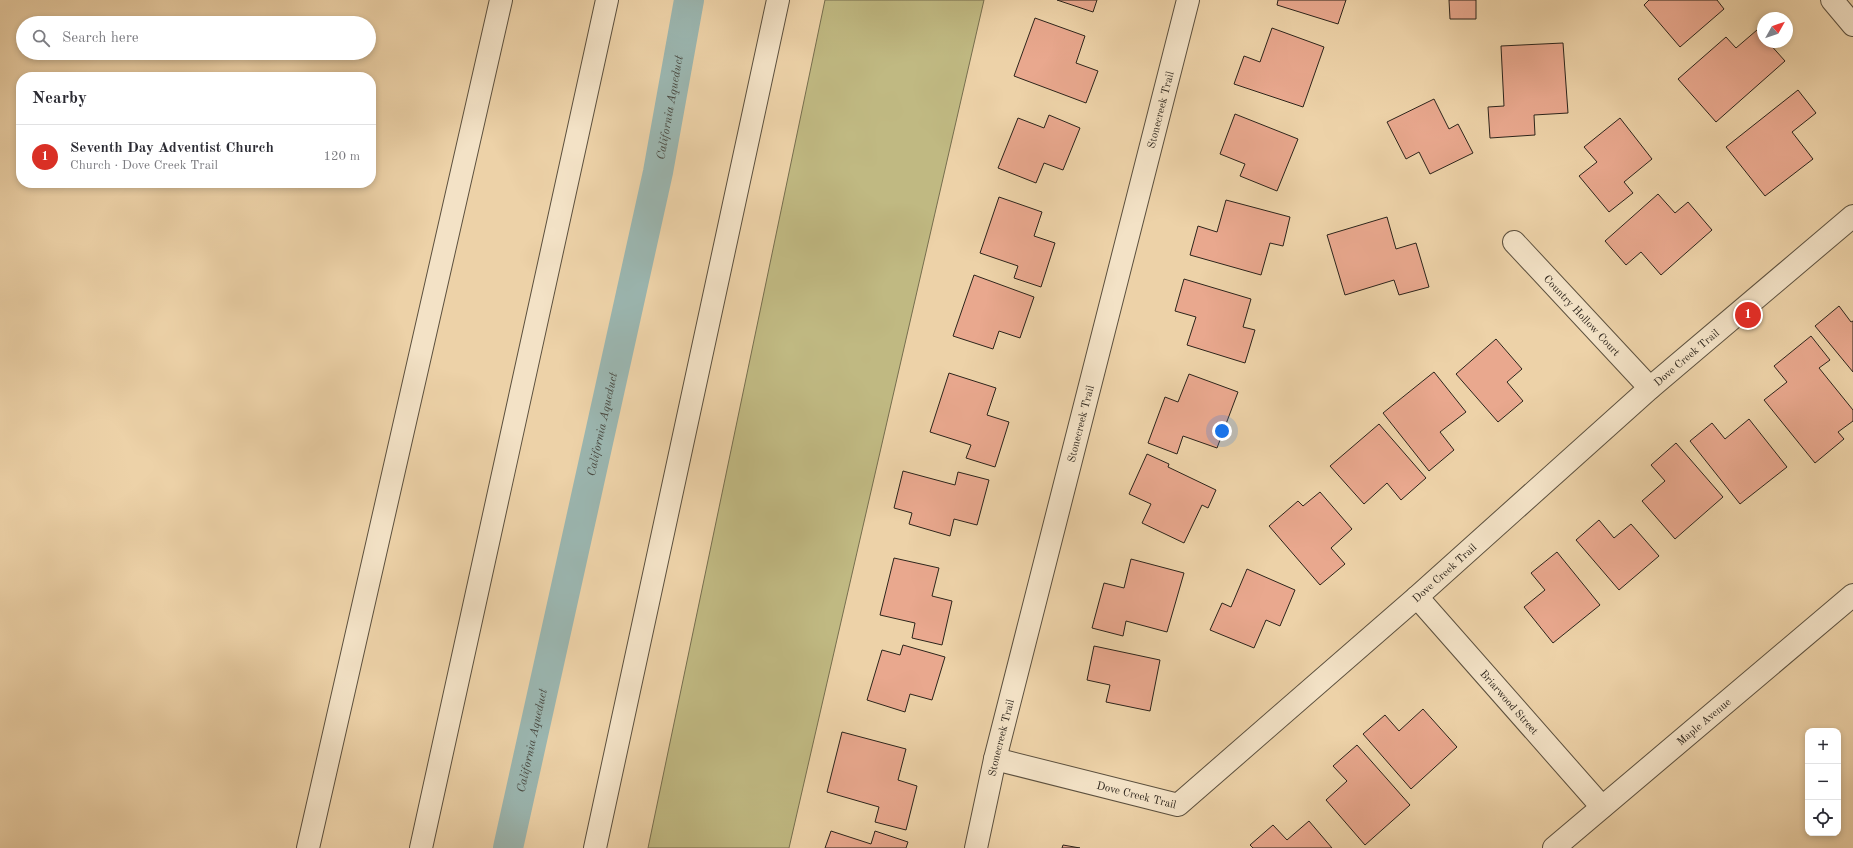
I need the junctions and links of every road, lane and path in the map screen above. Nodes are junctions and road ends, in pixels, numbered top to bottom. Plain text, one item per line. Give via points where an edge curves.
1 (501, 0) edge
2 (607, 0) edge
3 (778, 0) edge
4 (1188, 0) edge
5 (1832, 0) edge
6 (1853, 25) edge
7 (1853, 216) edge
8 (1514, 242) dead end
9 (1650, 388) junction
10 (1853, 595) edge
11 (1417, 597) junction
12 (995, 758) junction
13 (1602, 808) junction
14 (308, 848) edge
15 (421, 848) edge
16 (595, 848) edge
17 (976, 848) edge
18 (1554, 848) edge

1 - 14 street
2 - 15 street
3 - 16 street
4 - 12 street, Stonecreek Trail
5 - 6 street
7 - 9 street, Dove Creek Trail
8 - 9 street, Country Hollow Court
9 - 11 street, Dove Creek Trail
10 - 13 street, Maple Avenue
11 - 12 street, Dove Creek Trail via 1178,805
11 - 13 street, Briarwood Street
12 - 17 street, Stonecreek Trail
13 - 18 street, Maple Avenue

